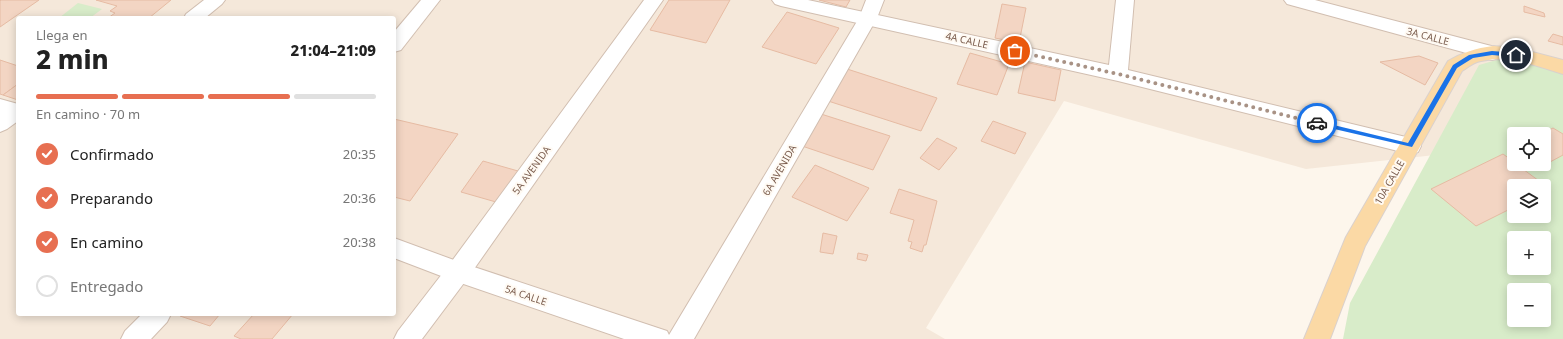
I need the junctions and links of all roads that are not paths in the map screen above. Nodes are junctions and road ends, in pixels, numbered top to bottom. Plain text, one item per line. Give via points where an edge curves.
1 (216, 0) edge
2 (431, 0) edge
3 (654, 0) edge
4 (781, 0) edge
5 (1125, 0) edge
6 (1293, 0) edge
7 (871, 9) edge
8 (196, 16) edge
9 (396, 43) edge
10 (1492, 53) junction
11 (1563, 67) edge
12 (1118, 74) junction
13 (1410, 146) junction
14 (396, 249) edge
15 (458, 272) junction
16 (156, 316) edge
17 (134, 339) edge
18 (407, 339) edge
19 (658, 339) edge
20 (680, 339) edge
21 (1317, 339) edge

1 - 8 street
2 - 9 street
3 - 15 street, 5A AVENIDA
4 - 7 street, 4A CALLE
5 - 12 street
6 - 10 street, 3A CALLE
7 - 12 street, 4A CALLE
7 - 20 street, 6A AVENIDA
10 - 11 main road, 3A CALLE via 1542,60
10 - 13 main road, 10A CALLE via 1471,56 1455,66
12 - 13 street, 4A CALLE
13 - 21 main road, 10A CALLE via 1354,244
14 - 15 street, 5A CALLE
15 - 18 street, 5A AVENIDA
15 - 19 street, 5A CALLE
16 - 17 street

